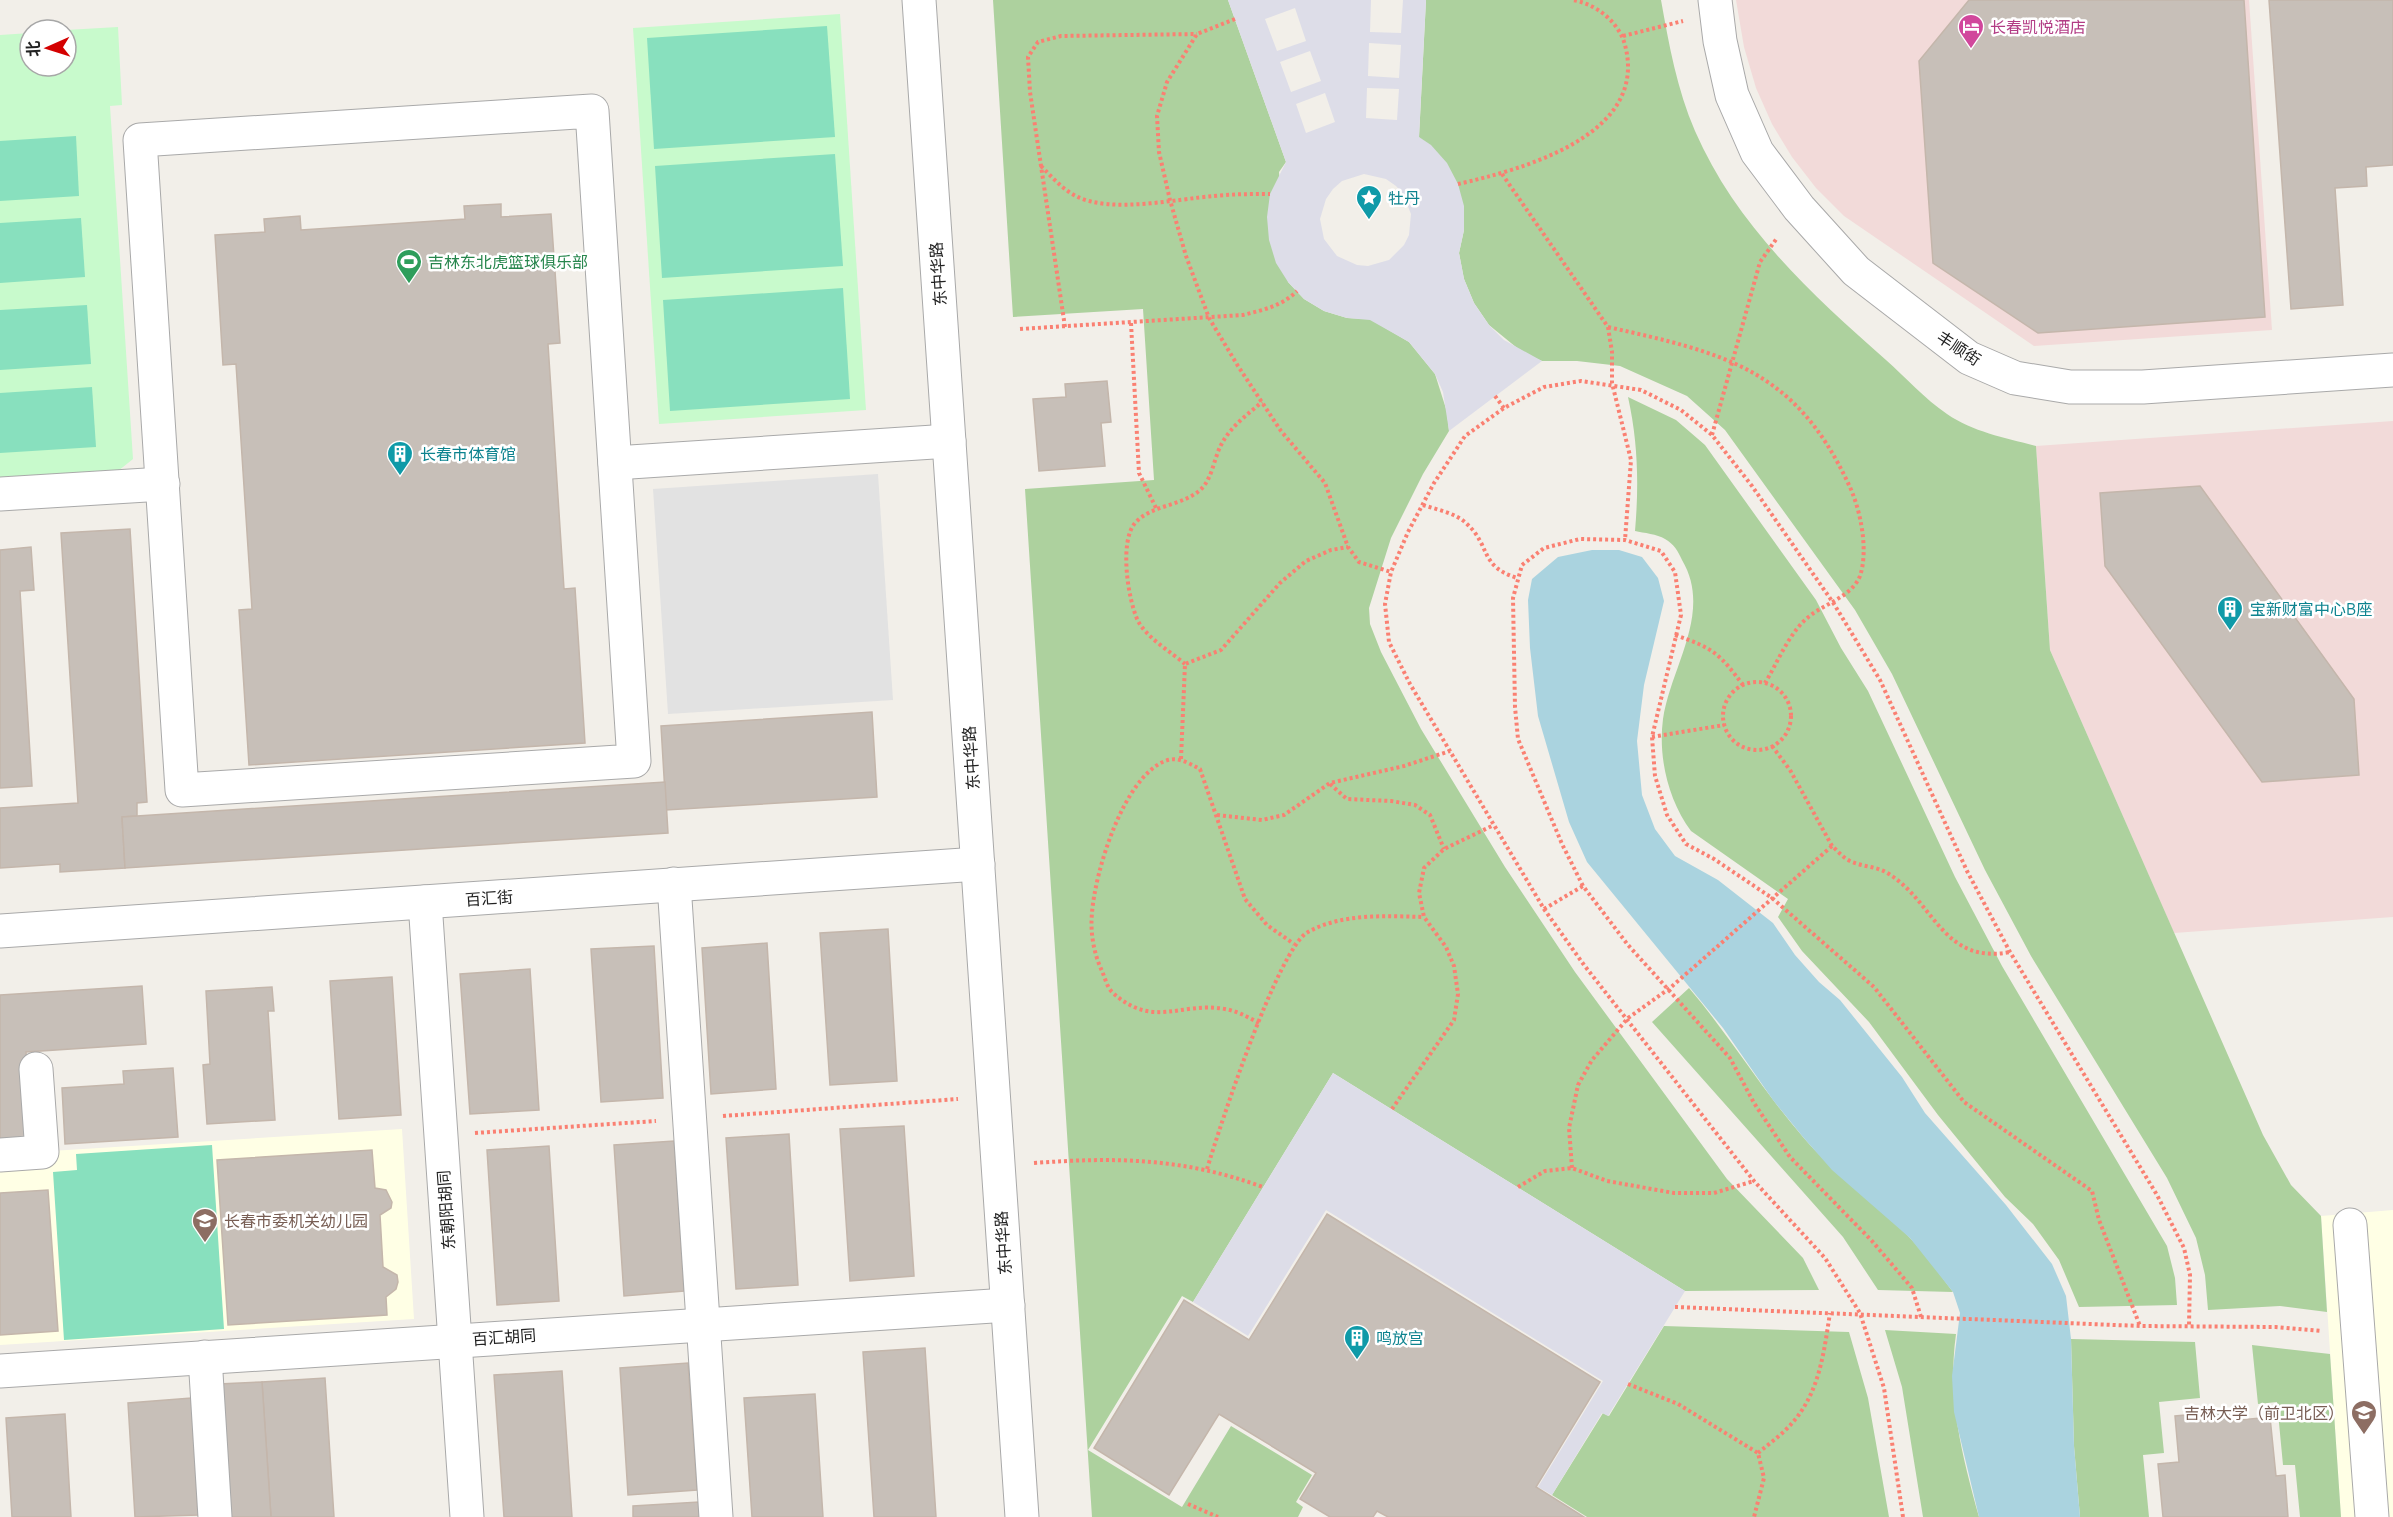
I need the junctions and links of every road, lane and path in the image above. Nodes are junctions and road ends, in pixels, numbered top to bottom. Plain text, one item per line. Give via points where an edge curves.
1 (919, 0) edge
2 (1573, 0) edge
3 (1716, 9) edge
4 (1235, 20) dead end
5 (1197, 34) junction
6 (1623, 36) junction
7 (1041, 165) junction
8 (1502, 174) junction
9 (1458, 183) dead end
10 (1270, 194) dead end
11 (1170, 200) junction
12 (1799, 208) junction
13 (1297, 291) dead end
14 (1209, 318) junction
15 (1131, 323) junction
16 (1065, 327) junction
17 (1608, 327) junction
18 (1020, 329) dead end
19 (1732, 360) junction
20 (2393, 370) edge
21 (1612, 383) junction
22 (1496, 396) dead end
23 (1262, 402) junction
24 (1504, 408) junction
25 (1712, 435) junction
26 (949, 441) junction
27 (615, 464) junction
28 (163, 484) junction
29 (0, 494) edge
30 (1423, 506) junction
31 (1157, 510) junction
32 (1625, 540) junction
33 (1348, 547) junction
34 (1391, 572) junction
35 (1517, 578) junction
36 (1834, 604) junction
37 (1675, 635) junction
38 (1185, 664) junction
39 (1765, 682) junction
40 (1743, 685) junction
41 (1724, 724) junction
42 (1652, 737) junction
43 (1772, 746) junction
44 (1450, 751) junction
45 (1181, 759) junction
46 (1330, 783) junction
47 (1217, 815) junction
48 (1494, 825) junction
49 (1832, 846) junction
50 (1444, 849) junction
51 (978, 864) junction
52 (674, 885) junction
53 (1583, 886) junction
54 (1772, 898) junction
55 (425, 902) junction
56 (1544, 909) junction
57 (1424, 917) junction
58 (0, 931) edge
59 (1294, 944) junction
60 (2010, 952) junction
61 (1670, 988) junction
62 (1628, 1018) junction
63 (1259, 1023) junction
64 (36, 1068) dead end
65 (1392, 1109) dead end
66 (0, 1155) edge
67 (998, 1165) junction
68 (1207, 1168) junction
69 (1572, 1168) junction
70 (1754, 1181) junction
71 (1263, 1187) dead end
72 (1518, 1187) dead end
73 (2349, 1225) dead end
74 (1008, 1305) junction
75 (1675, 1307) dead end
76 (1830, 1312) junction
77 (1860, 1313) junction
78 (1921, 1317) junction
79 (703, 1324) junction
80 (2140, 1326) junction
81 (2189, 1326) junction
82 (2358, 1335) junction
83 (455, 1341) junction
84 (205, 1357) junction
85 (0, 1371) edge
86 (1628, 1384) dead end
87 (1758, 1453) junction
88 (1188, 1504) dead end
89 (214, 1517) edge
90 (467, 1517) edge
91 (716, 1517) edge
92 (1022, 1517) edge
93 (1218, 1517) edge
94 (1754, 1517) edge
95 (1903, 1517) edge
96 (2372, 1517) edge

1 - 26 street, 东中华路
2 - 6 path via 1588,3 1603,13
3 - 6 path
3 - 12 street, 丰顺街 via 1736,104 1757,152
4 - 5 path
5 - 7 path via 1061,36 1038,42 1028,57
5 - 11 path via 1167,82 1157,116 1159,152
6 - 8 path via 1630,62 1627,86 1618,106 1598,128
7 - 11 path via 1060,186 1077,197 1126,204
7 - 16 path
8 - 9 path
8 - 17 path
10 - 11 path
11 - 14 path
12 - 19 path via 1761,262
12 - 20 street, 丰顺街 via 1856,271 1970,358 2015,378 2070,387 2143,387
13 - 14 path via 1288,300 1268,308
14 - 15 path
14 - 23 path
15 - 16 path
15 - 31 path via 1139,473
16 - 18 path
17 - 19 path via 1680,343
17 - 21 path
19 - 25 path
19 - 36 path via 1785,392 1833,450 1859,506 1863,543 1859,577
21 - 24 path via 1581,381 1544,387
21 - 25 path via 1641,390 1682,410
21 - 32 path via 1631,460
22 - 24 path
23 - 31 path via 1222,443 1202,489 1184,501
23 - 33 path via 1325,483
24 - 30 path via 1465,436
25 - 36 path
26 - 27 street
26 - 51 street, 东中华路
27 - 28 street via 634,761 182,790
27 - 28 street via 592,111 140,140
28 - 29 street
30 - 34 path
30 - 35 path via 1466,522 1487,559 1500,573
31 - 38 path via 1135,523 1126,545 1129,594 1138,622
32 - 35 path via 1580,539 1544,548 1522,565
32 - 37 path via 1661,551 1675,572 1681,615
33 - 34 path via 1359,562
33 - 38 path via 1306,561 1280,583 1221,650
34 - 44 path via 1385,604 1389,642
35 - 53 path via 1513,598 1518,739
36 - 39 path via 1810,615
36 - 60 path via 1880,680 1967,871
37 - 40 path via 1708,646 1725,660
37 - 42 path
38 - 45 path
39 - 40 path
39 - 43 path via 1784,695 1791,717 1782,739
40 - 41 path via 1726,701
41 - 42 path
41 - 43 path via 1738,744 1749,749
42 - 54 path via 1655,776 1667,815 1686,844
43 - 49 path via 1790,770
44 - 46 path
44 - 48 path
45 - 47 path via 1200,769
45 - 63 path via 1166,760 1157,766 1140,783 1117,819 1100,866 1091,915 1095,954 1110,990 1136,1009 1165,1014 1197,1008 1224,1009
46 - 47 path via 1284,815 1262,820
46 - 50 path via 1347,799 1415,805 1430,815
47 - 59 path via 1245,899 1267,925
48 - 50 path
48 - 56 path
49 - 54 path
49 - 60 path via 1850,861 1888,872 1907,888 1944,934 1965,950 1995,955
50 - 57 path via 1424,868 1419,892
51 - 52 street, 百汇街
51 - 67 street, 东中华路
52 - 55 street, 百汇街
52 - 79 street
53 - 56 path
53 - 61 path via 1628,945
54 - 61 path
54 - 80 path via 1874,987 1964,1102 2092,1191 2099,1220
55 - 58 street, 百汇街
55 - 83 street, 东朝阳胡同
56 - 62 path
57 - 59 path via 1345,920 1307,932
57 - 65 path via 1446,947 1454,966 1458,994 1454,1020
59 - 63 path
60 - 81 path via 2157,1195 2184,1248 2190,1275
61 - 62 path
61 - 78 path via 1730,1058 1790,1157 1912,1288
62 - 69 path via 1592,1060 1578,1085 1569,1128
62 - 70 path
63 - 68 path
64 - 66 street via 42,1152
67 - 68 path via 1093,1159
67 - 74 street, 东中华路
68 - 71 path
69 - 70 path via 1607,1181 1674,1193 1714,1193
69 - 72 path via 1545,1171
70 - 77 path via 1825,1258
73 - 82 street
74 - 79 street, 百汇胡同
74 - 92 street, 东中华路
75 - 76 path
76 - 77 path
76 - 87 path via 1816,1385 1794,1421
77 - 78 path
77 - 95 path via 1884,1388
78 - 80 path
79 - 83 street, 百汇胡同
79 - 91 street
80 - 81 path
81 - 82 path via 2276,1327
82 - 96 street
83 - 84 street, 百汇胡同
83 - 90 street, 东朝阳胡同
84 - 85 street, 百汇胡同
84 - 89 street
86 - 87 path via 1678,1404
87 - 94 path via 1764,1478
88 - 93 path

